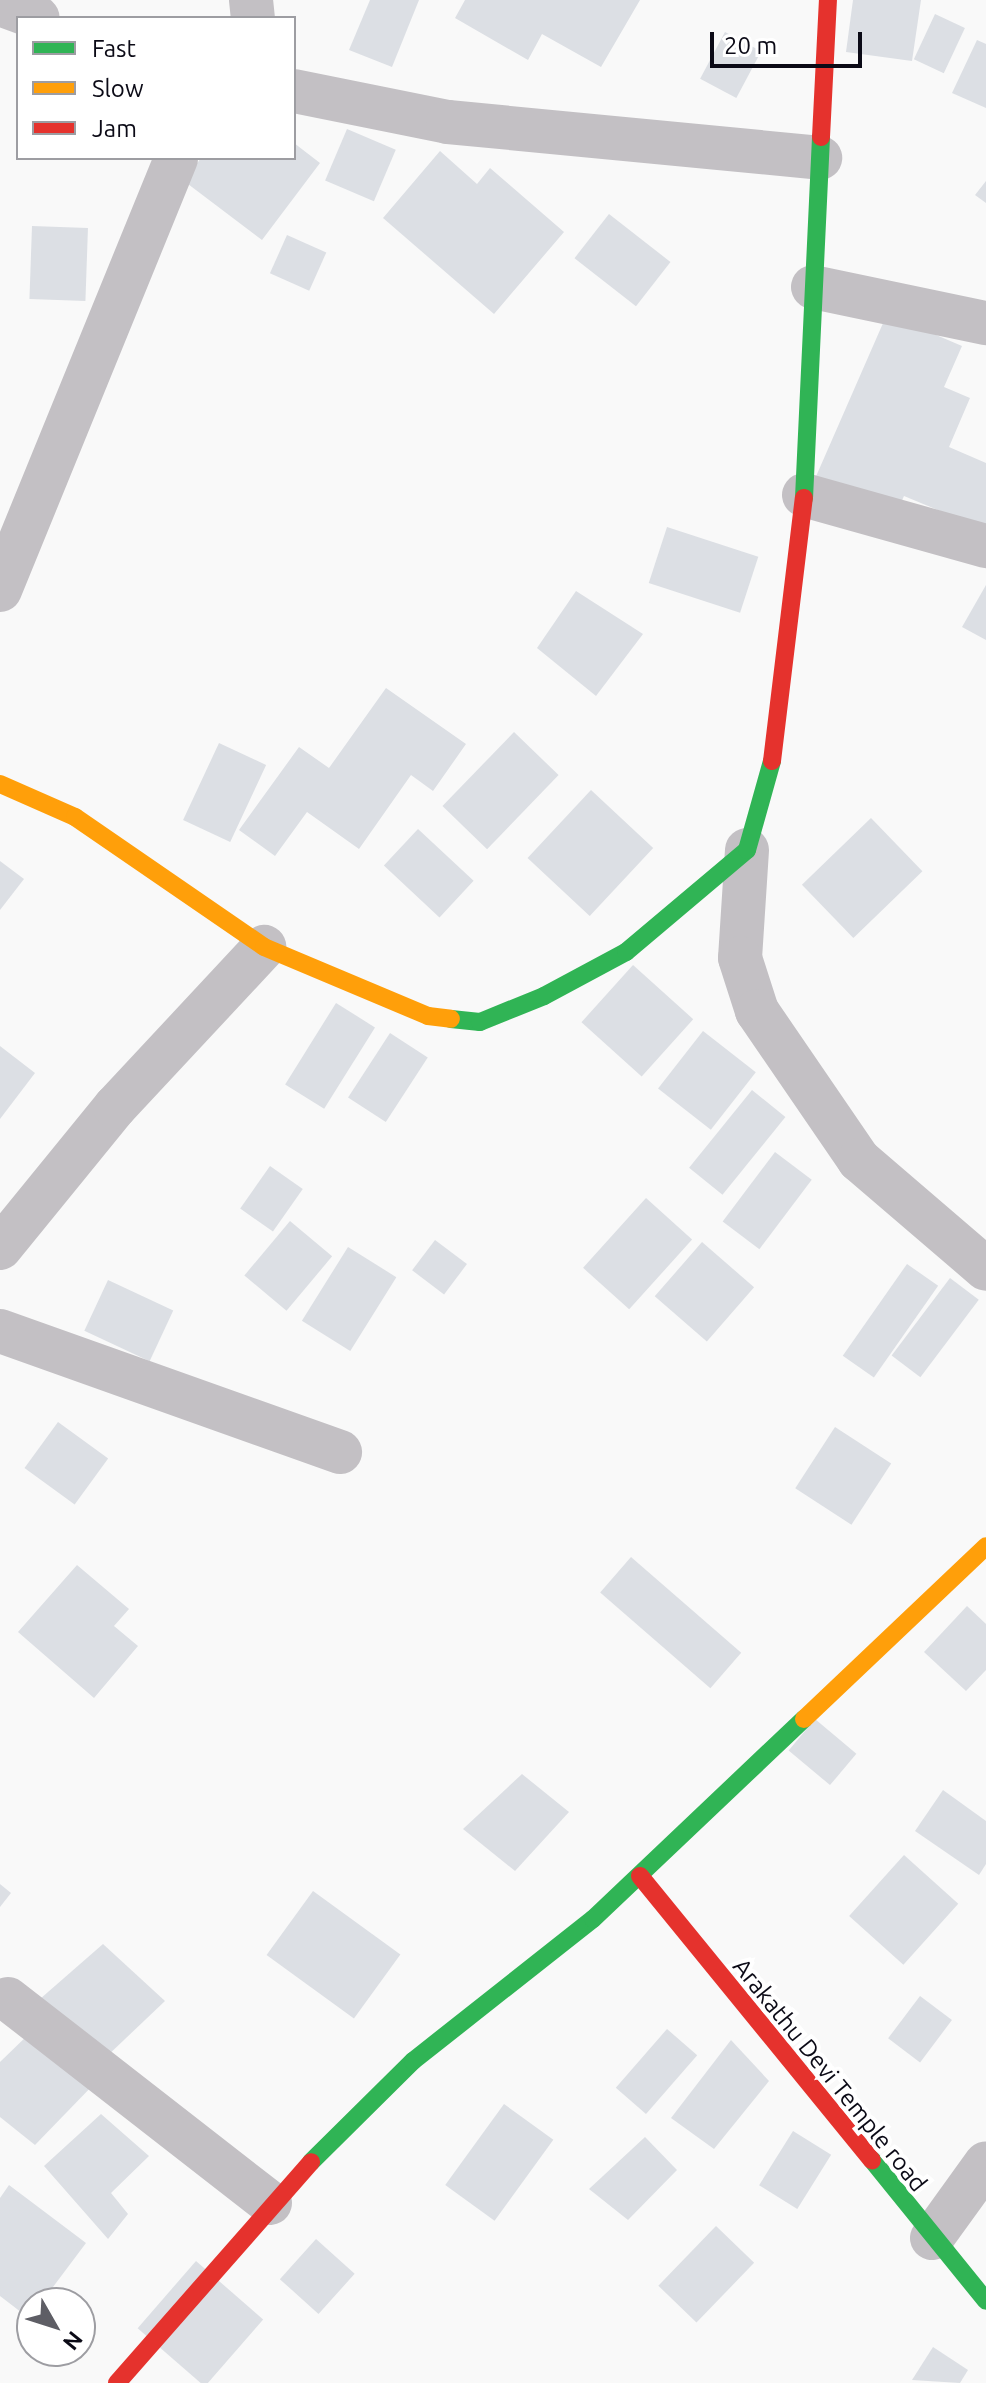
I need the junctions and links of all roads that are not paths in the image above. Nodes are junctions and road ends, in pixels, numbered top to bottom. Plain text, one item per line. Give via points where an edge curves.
1 (828, 0) edge
2 (0, 4) edge
3 (33, 16) edge
4 (296, 91) edge
5 (820, 158) junction
6 (175, 160) edge
7 (813, 287) junction
8 (986, 323) edge
9 (804, 495) junction
10 (986, 546) edge
11 (0, 590) edge
12 (0, 784) edge
13 (747, 850) junction
14 (264, 947) junction
15 (0, 1248) edge
16 (986, 1269) edge
17 (0, 1331) edge
18 (340, 1452) dead end
19 (986, 1546) edge
20 (640, 1876) junction
21 (8, 1999) dead end
22 (986, 2163) edge
23 (270, 2203) junction
24 (932, 2238) junction
25 (986, 2301) edge
26 (117, 2383) edge

1 - 5 street
2 - 3 street
4 - 5 street via 448,122
5 - 7 street
6 - 11 street
7 - 8 street
7 - 9 street
9 - 10 street
9 - 13 street via 774,754
12 - 14 street via 75,817
13 - 14 street via 626,952 544,996 480,1022 428,1016
13 - 16 street via 740,958 757,1011 859,1160
14 - 15 street via 115,1107
17 - 18 street
19 - 20 street
20 - 23 street via 413,2061
20 - 24 street, Arakathu Devi Temple road
21 - 23 street
22 - 24 street
23 - 26 street
24 - 25 street, Arakathu Devi Temple road

